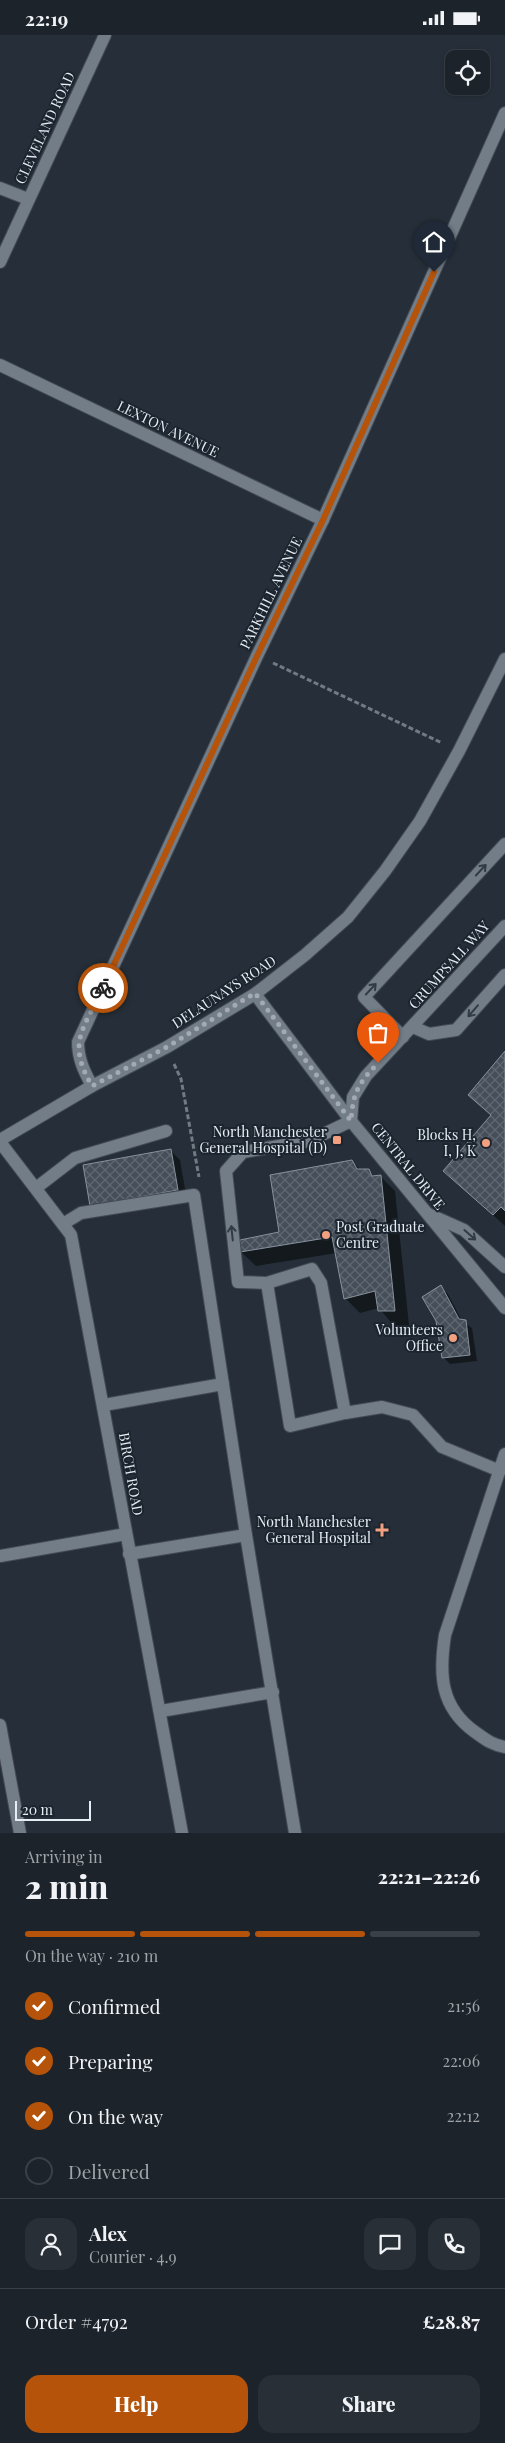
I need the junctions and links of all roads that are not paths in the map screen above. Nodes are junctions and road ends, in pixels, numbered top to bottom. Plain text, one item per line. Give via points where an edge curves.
1 (105, 35) edge
2 (505, 113) edge
3 (0, 188) edge
4 (28, 199) junction
5 (0, 262) edge
6 (0, 365) edge
7 (323, 520) junction
8 (505, 659) edge
9 (505, 844) edge
10 (505, 926) edge
11 (505, 975) edge
12 (255, 993) junction
13 (413, 1027) junction
14 (403, 1037) junction
15 (92, 1086) junction
16 (351, 1121) junction
17 (166, 1131) dead end
18 (0, 1141) edge
19 (36, 1188) junction
20 (428, 1214) junction
21 (63, 1224) junction
22 (505, 1267) edge
23 (267, 1283) junction
24 (505, 1308) edge
25 (223, 1384) junction
26 (104, 1405) junction
27 (345, 1413) junction
28 (505, 1454) edge
29 (500, 1471) junction
30 (126, 1535) junction
31 (246, 1535) junction
32 (129, 1554) junction
33 (0, 1556) edge
34 (273, 1692) junction
35 (160, 1711) junction
36 (0, 1725) edge
37 (505, 1747) edge
38 (20, 1833) edge
39 (182, 1833) edge
40 (295, 1833) edge

1 - 4 street, CLEVELAND ROAD
2 - 7 street, PARKHILL AVENUE
3 - 4 street
4 - 5 street, CLEVELAND ROAD
6 - 7 street, LEXTON AVENUE
7 - 15 street, PARKHILL AVENUE via 78,1042 78,1055
8 - 12 street, DELAUNAYS ROAD via 420,821 385,871 348,917
14 -> 9 street via 364,997
10 - 13 street, CRUMPSALL WAY
11 -> 13 street via 456,1030 429,1034
12 - 15 street, DELAUNAYS ROAD via 167,1047
12 - 16 street, CENTRAL DRIVE
13 - 14 street, CRUMPSALL WAY
14 - 16 street, CRUMPSALL WAY via 353,1097
15 - 18 street, DELAUNAYS ROAD
16 - 20 street, CENTRAL DRIVE
23 -> 16 street via 238,1282 226,1171 243,1152 309,1141
17 - 19 street via 74,1158
18 - 19 street, BIRCH ROAD
19 - 21 street, BIRCH ROAD
20 -> 22 street via 464,1230
20 - 24 street, CENTRAL DRIVE
21 - 25 street via 81,1213 194,1195
21 - 26 street, BIRCH ROAD via 71,1235
23 - 27 street via 312,1269 322,1283
23 - 27 street via 290,1426
25 - 26 street
25 - 31 street
26 - 30 street, BIRCH ROAD
27 - 29 street via 382,1407 413,1415 442,1447
28 - 29 street
29 - 37 street via 444,1635 440,1664 443,1687 460,1721 493,1745
30 - 32 street, BIRCH ROAD
30 - 33 street
31 - 32 street
31 - 34 street
32 - 35 street, BIRCH ROAD
34 - 35 street
34 - 40 street
35 - 39 street, BIRCH ROAD
36 - 38 street

